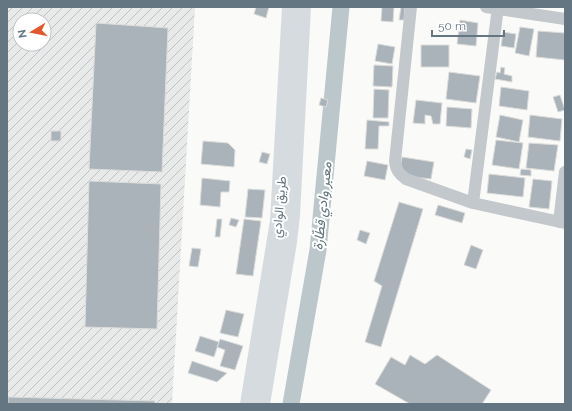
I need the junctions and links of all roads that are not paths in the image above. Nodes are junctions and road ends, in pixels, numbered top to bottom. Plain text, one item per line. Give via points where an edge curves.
1 (290, 7) edge
2 (303, 7) edge
3 (411, 7) edge
4 (494, 8) edge
5 (565, 19) edge
6 (295, 41) junction
7 (565, 172) edge
8 (287, 189) junction
9 (473, 202) junction
10 (562, 223) edge
11 (248, 404) edge
12 (262, 404) edge

1 - 6 main road, طريق الوادي
2 - 6 main road, طريق الوادي
3 - 9 street via 396,167 400,175 406,179
4 - 5 street
4 - 9 street
6 - 8 main road, طريق الوادي
7 - 10 street
8 - 11 main road, طريق الوادي
8 - 12 main road, طريق الوادي via 289,242
9 - 10 street

